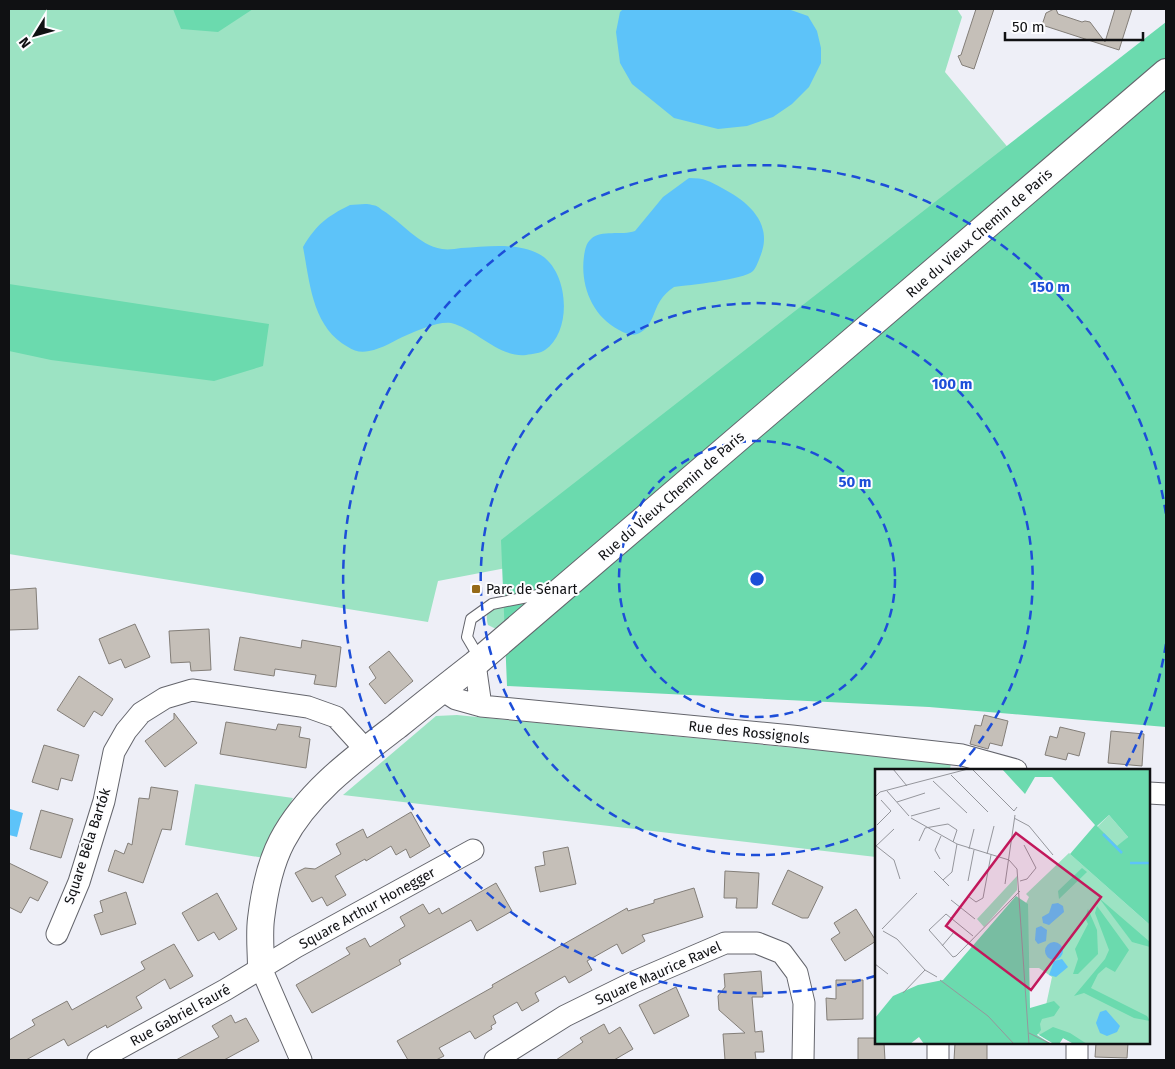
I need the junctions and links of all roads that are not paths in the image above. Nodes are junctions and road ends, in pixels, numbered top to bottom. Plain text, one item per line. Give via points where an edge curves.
1 (1166, 72) edge
2 (548, 602) junction
3 (477, 662) junction
4 (442, 690) junction
5 (481, 706) junction
6 (366, 750) junction
7 (1012, 769) edge
8 (1150, 793) edge
9 (1166, 794) edge
10 (473, 850) dead end
11 (57, 934) dead end
12 (261, 968) junction
13 (938, 1044) edge
14 (1077, 1044) edge
15 (98, 1060) edge
16 (302, 1060) edge
17 (495, 1060) edge
18 (803, 1060) edge
19 (938, 1060) edge
20 (1076, 1060) edge

1 - 2 street, Rue du Vieux Chemin de Paris
2 - 3 street, Rue du Vieux Chemin de Paris
2 - 3 lane via 538,595 492,604 470,619 467,637
3 - 4 street, Rue du Vieux Chemin de Paris
3 - 5 street
4 - 5 street, Rue des Rossignols via 456,699
4 - 6 street, Rue du Vieux Chemin de Paris
5 - 7 street, Rue des Rossignols via 962,755
6 - 11 street, Square Bêla Bartók via 336,717 308,707 192,690 165,698 141,713 114,752 104,801 79,882
6 - 12 street, Rue du Vieux Chemin de Paris via 304,807 281,842 268,879 261,920
8 - 9 street
10 - 12 street, Square Arthur Honegger
12 - 15 street, Rue Gabriel Fauré
12 - 16 street
13 - 19 street
14 - 20 street
17 - 18 street, Square Maurice Ravel via 565,1016 725,943 757,943 782,954 796,973 804,1003

